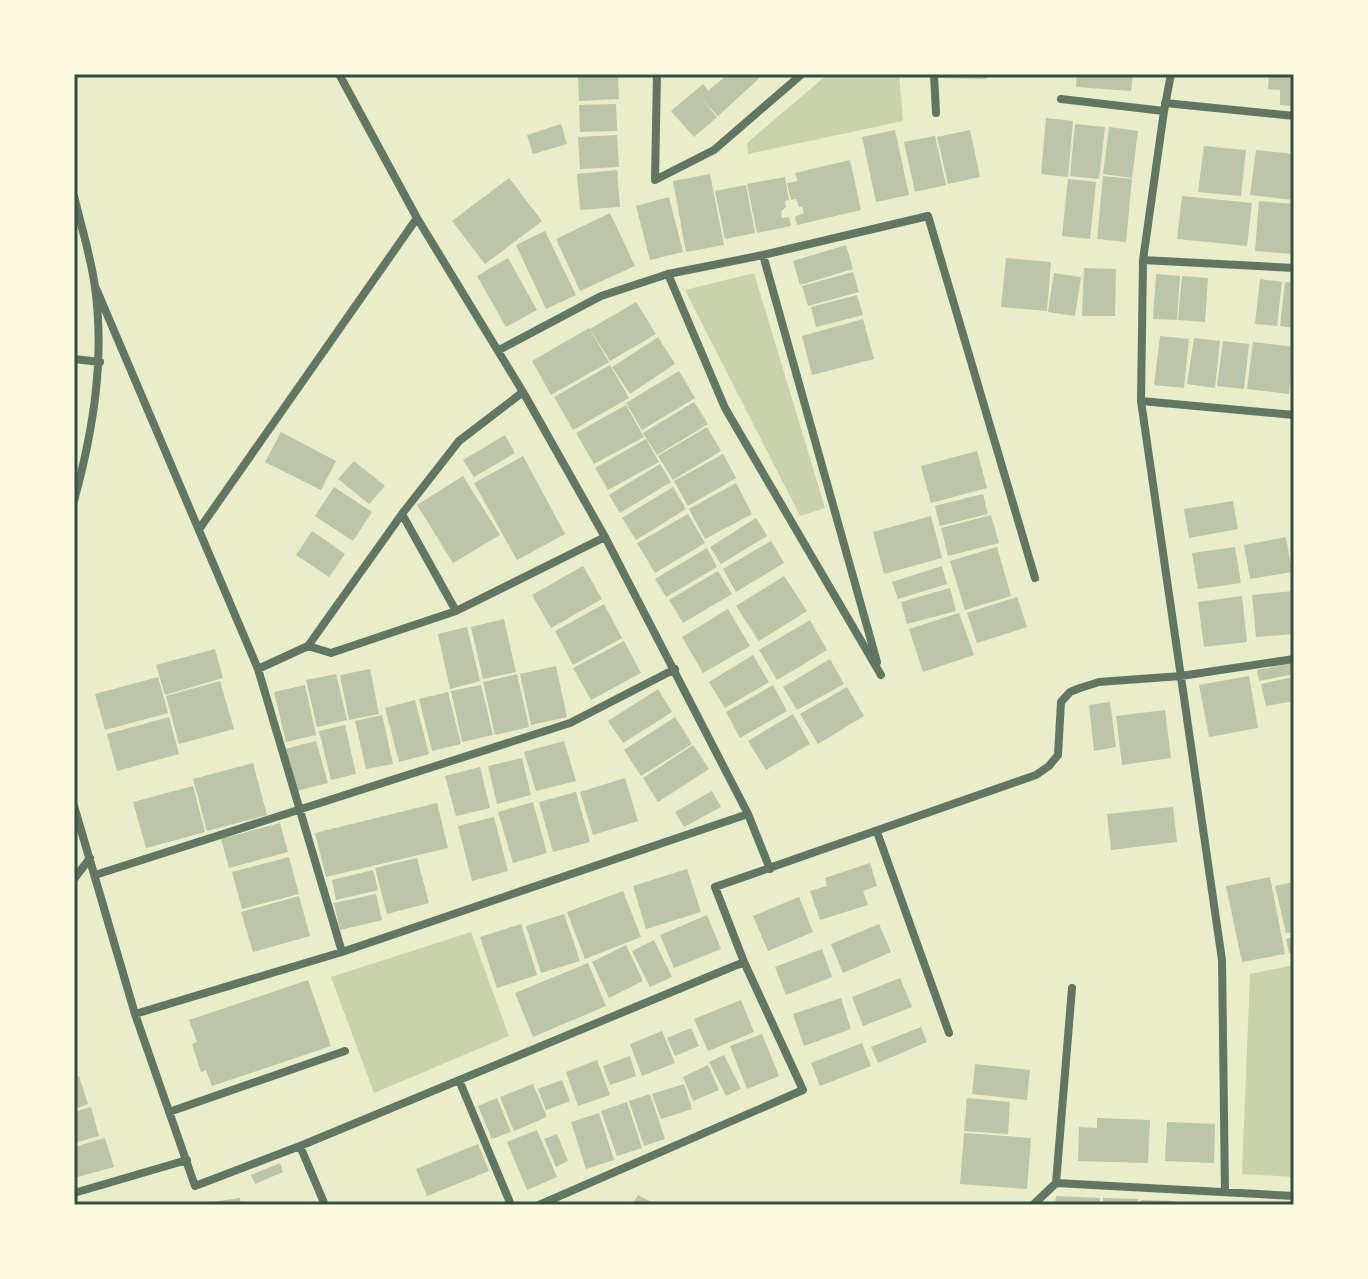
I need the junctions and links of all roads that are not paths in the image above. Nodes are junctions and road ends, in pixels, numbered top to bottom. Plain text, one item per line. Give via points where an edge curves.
1 (339, 74) edge
2 (657, 74) edge
3 (802, 74) edge
4 (934, 74) edge
5 (1171, 74) edge
6 (1061, 99) dead end
7 (1165, 107) junction
8 (936, 113) dead end
9 (1294, 116) edge
10 (74, 196) edge
11 (417, 218) junction
12 (763, 255) junction
13 (1143, 260) junction
14 (1294, 268) edge
15 (668, 274) junction
16 (95, 286) junction
17 (499, 350) junction
18 (74, 359) edge
19 (100, 362) junction
20 (523, 392) junction
21 (1141, 401) junction
22 (1294, 418) edge
23 (74, 501) edge
24 (402, 514) junction
25 (200, 528) junction
26 (605, 537) junction
27 (1035, 578) dead end
28 (456, 611) junction
29 (308, 646) junction
30 (1294, 659) edge
31 (258, 669) junction
32 (675, 669) junction
33 (1181, 676) junction
34 (74, 806) edge
35 (300, 810) junction
36 (748, 814) junction
37 (877, 832) junction
38 (90, 858) junction
39 (770, 869) junction
40 (95, 875) junction
41 (74, 879) edge
42 (342, 952) junction
43 (744, 962) junction
44 (1072, 988) dead end
45 (135, 1014) junction
46 (949, 1033) dead end
47 (345, 1051) dead end
48 (459, 1080) junction
49 (169, 1112) junction
50 (300, 1146) junction
51 (187, 1160) junction
52 (1056, 1183) junction
53 (1225, 1192) junction
54 (74, 1193) edge
55 (1294, 1196) edge
56 (325, 1205) edge
57 (511, 1205) edge
58 (539, 1205) edge
59 (1033, 1205) edge

1 - 11 street
2 - 3 street via 655,180 714,150
4 - 8 street
5 - 7 street
6 - 7 street
7 - 9 street
7 - 13 street
10 - 16 street
11 - 17 street
11 - 25 street
12 - 15 street
12 - 15 street via 881,675 725,408
12 - 27 street via 928,216
13 - 14 street
13 - 21 street
15 - 17 street via 601,296
16 - 19 street
16 - 25 street
17 - 20 street
18 - 19 street
19 - 23 street via 89,448
20 - 24 street via 459,441
20 - 26 street
21 - 22 street
21 - 33 street
24 - 28 street
24 - 29 street
25 - 31 street
26 - 28 street
26 - 32 street
28 - 29 street via 331,653
29 - 31 street
30 - 33 street
31 - 35 street
32 - 35 street via 570,723
32 - 36 street
33 - 37 street via 1099,682 1070,692 1061,702 1058,755 1049,766
33 - 53 street via 1222,960
34 - 38 street
35 - 40 street
35 - 42 street
36 - 39 street
36 - 42 street
37 - 39 street
37 - 46 street
38 - 40 street
38 - 41 street
39 - 43 street via 715,887
40 - 45 street
42 - 45 street
43 - 48 street
43 - 58 street via 803,1090
44 - 52 street
45 - 49 street
47 - 49 street
48 - 50 street
48 - 57 street
49 - 51 street
50 - 51 street via 195,1186
50 - 56 street
51 - 54 street
52 - 53 street
52 - 59 street
53 - 55 street

